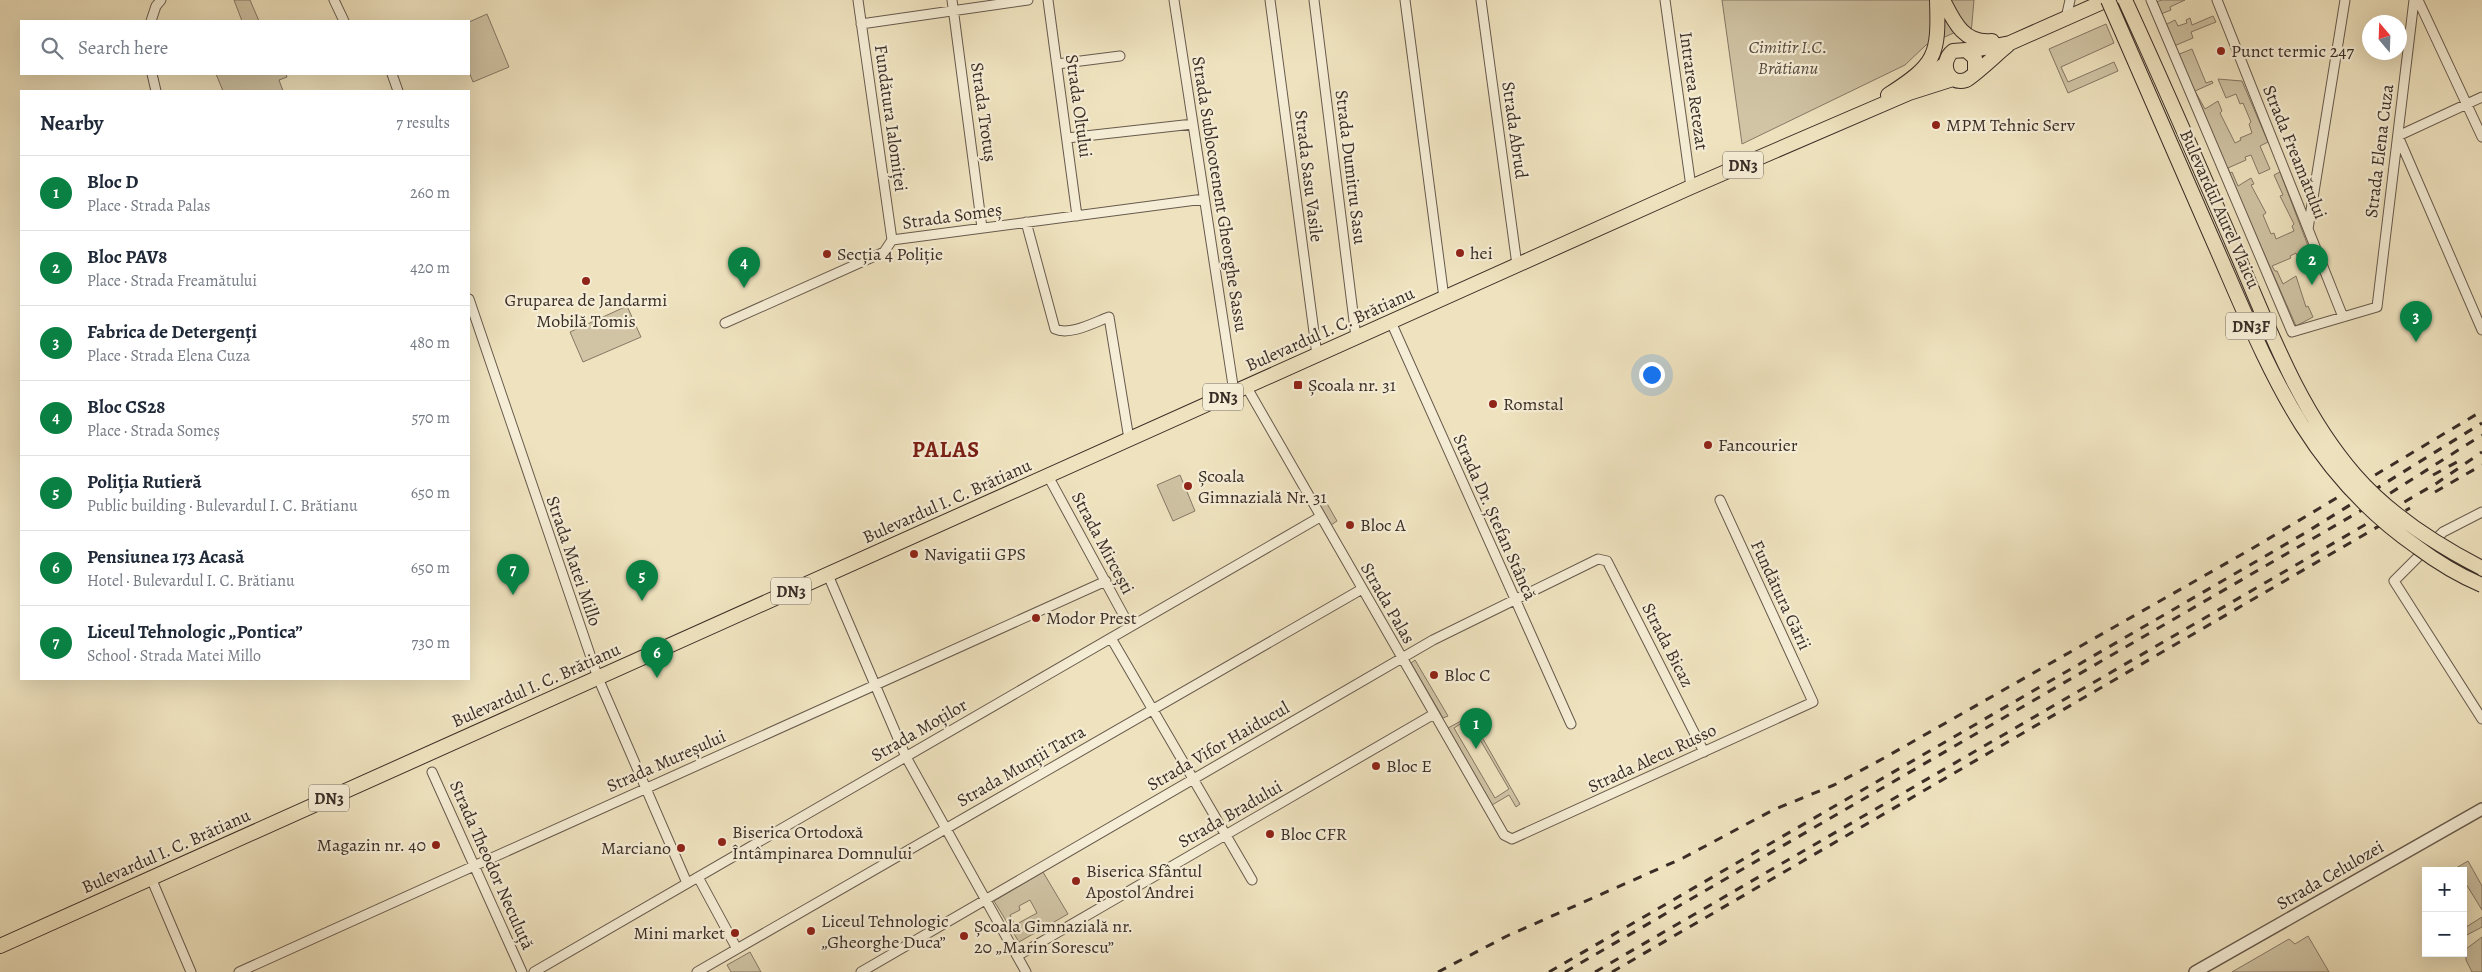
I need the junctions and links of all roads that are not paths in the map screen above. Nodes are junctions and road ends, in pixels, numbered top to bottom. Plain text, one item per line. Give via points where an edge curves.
1 (161, 0) edge
2 (334, 0) edge
3 (858, 0) edge
4 (952, 0) edge
5 (1028, 0) edge
6 (1048, 0) edge
7 (1174, 0) edge
8 (1270, 0) edge
9 (1314, 0) edge
10 (1405, 0) edge
11 (1481, 0) edge
12 (1665, 0) edge
13 (1940, 0) edge
14 (2070, 0) edge
15 (2107, 0) edge
16 (2125, 0) edge
17 (2151, 0) edge
18 (2217, 0) edge
19 (2346, 0) edge
20 (2414, 0) edge
21 (2418, 0) edge
22 (954, 11) junction
23 (2066, 18) junction
24 (151, 20) edge
25 (344, 20) edge
26 (861, 24) junction
27 (2030, 34) junction
28 (2010, 43) junction
29 (1968, 51) junction
30 (1120, 56) dead end
31 (1945, 61) junction
32 (1057, 64) junction
33 (1975, 72) junction
34 (152, 75) edge
35 (392, 75) edge
36 (1953, 79) junction
37 (156, 90) edge
38 (398, 90) edge
39 (1910, 93) junction
40 (2482, 97) edge
41 (2467, 104) junction
42 (1852, 117) junction
43 (1193, 124) junction
44 (2398, 136) junction
45 (2482, 137) edge
46 (1067, 138) junction
47 (1691, 187) junction
48 (1204, 199) junction
49 (1077, 216) junction
50 (1026, 222) junction
51 (982, 228) junction
52 (2308, 229) junction
53 (892, 240) junction
54 (1517, 265) junction
55 (1444, 298) junction
56 (470, 303) edge
57 (2343, 317) junction
58 (1390, 322) junction
59 (725, 323) dead end
60 (2482, 330) edge
61 (1356, 338) junction
62 (1317, 355) junction
63 (1240, 389) junction
64 (1129, 439) junction
65 (1048, 476) junction
66 (1720, 500) dead end
67 (2482, 512) edge
68 (1320, 517) junction
69 (1598, 559) joint
70 (2482, 568) edge
71 (828, 575) junction
72 (1106, 581) junction
73 (2482, 585) edge
74 (1362, 589) junction
75 (1513, 599) junction
76 (1130, 627) junction
77 (1111, 638) junction
78 (1401, 658) junction
79 (598, 678) junction
80 (875, 685) junction
81 (1813, 702) joint
82 (1153, 709) junction
83 (1434, 714) junction
84 (2482, 719) edge
85 (1571, 724) dead end
86 (1704, 752) junction
87 (906, 757) junction
88 (432, 772) dead end
89 (1193, 779) junction
90 (645, 788) junction
91 (2482, 810) edge
92 (946, 828) junction
93 (1226, 835) junction
94 (1504, 835) joint
95 (474, 865) junction
96 (698, 877) junction
97 (151, 878) junction
98 (1252, 880) dead end
99 (687, 883) junction
100 (985, 899) junction
101 (0, 946) edge
102 (737, 949) junction
103 (1017, 956) junction
104 (191, 972) edge
105 (239, 972) edge
106 (522, 972) edge
107 (534, 972) edge
108 (697, 972) edge
109 (861, 972) edge
110 (1026, 972) edge
111 (2195, 972) edge

1 - 24 street
2 - 25 street
3 - 26 street, Fundătura Ialomiței
4 - 22 street, Strada Trotuș
5 - 22 street
6 - 32 street, Strada Oltului
7 - 43 street, Strada Sublocotenent Gheorghe Sassu
8 - 62 street, Strada Sasu Vasile
9 - 61 street, Strada Dumitru Sasu
10 - 55 street
11 - 54 street, Strada Abrud
12 - 47 street, Intrarea Retezat
13 - 27 main road via 1957,26 1972,39 1990,42
13 - 29 main road
13 - 31 main road
13 - 42 main road via 1938,37 1933,57 1908,82
14 - 23 street
15 - 23 main road, DN3
15 - 73 main road, Bulevardul Aurel Vlaicu / DN3F, bridge via 2251,326 2297,420 2342,482 2369,510 2441,564
16 - 70 main road, Bulevardul Aurel Vlaicu / DN3F, bridge via 2266,320 2313,416 2355,475 2382,502 2408,523
17 - 57 street via 2292,332
18 - 52 street, Strada Freamătului
19 - 52 street
20 - 44 street, Strada Elena Cuza
21 - 41 street
22 - 26 street
22 - 51 street, Strada Trotuș
23 - 27 main road, DN3
26 - 53 street, Fundătura Ialomiței
27 - 28 main road, DN3
28 - 29 main road, DN3
28 - 33 main road, DN3
29 - 31 main road, DN3 via 1952,51
29 - 33 main road via 1976,63
30 - 32 street
31 - 36 main road via 1947,73
31 - 39 main road, Bulevardul I. C. Brătianu / DN3
32 - 46 street, Strada Oltului
33 - 36 main road, DN3 via 1968,79
34 - 37 street
35 - 38 street
36 - 39 main road, Bulevardul I. C. Brătianu / DN3
39 - 42 main road, Bulevardul I. C. Brătianu / DN3
40 - 41 street
41 - 44 street
41 - 45 street
42 - 47 main road, Bulevardul I. C. Brătianu / DN3
43 - 46 street
43 - 48 street, Strada Sublocotenent Gheorghe Sassu
44 - 57 street, Strada Elena Cuza via 2377,306
44 - 60 street
46 - 49 street, Strada Oltului
47 - 54 main road, Bulevardul I. C. Brătianu / DN3
48 - 49 street, Strada Someș
48 - 63 street, Strada Sublocotenent Gheorghe Sassu
49 - 50 street, Strada Someș
50 - 51 street, Strada Someș
50 - 64 street via 1055,329 1069,331 1109,317
51 - 53 street, Strada Someș
52 - 57 street, Strada Freamătului
53 - 59 street, Strada Someș via 884,252
54 - 55 main road, Bulevardul I. C. Brătianu / DN3
55 - 58 main road, Bulevardul I. C. Brătianu / DN3
56 - 79 street, Strada Matei Millo
58 - 61 main road, Bulevardul I. C. Brătianu / DN3
58 - 75 street, Strada Dr. Ștefan Stâncă
61 - 62 main road, Bulevardul I. C. Brătianu / DN3
62 - 63 main road, Bulevardul I. C. Brătianu / DN3
63 - 64 main road, Bulevardul I. C. Brătianu / DN3
63 - 68 street, Strada Palas
64 - 65 main road, Bulevardul I. C. Brătianu / DN3
65 - 71 main road, Bulevardul I. C. Brătianu / DN3
65 - 72 street, Strada Mircești
66 - 81 street, Fundătura Gării
67 - 84 street via 2443,532 2394,581
68 - 74 street, Strada Palas
68 - 76 street, Strada Moților
69 - 75 street, Strada Vifor Haiducul
69 - 86 street, Strada Bicaz via 1607,561
71 - 79 main road, Bulevardul I. C. Brătianu / DN3
71 - 80 street
72 - 76 street, Strada Mircești
72 - 80 street, Strada Mureșului
74 - 78 street, Strada Palas
74 - 82 street, Strada Munții Tatra
75 - 78 street, Strada Vifor Haiducul
75 - 85 street, Strada Dr. Ștefan Stâncă
76 - 77 street, Strada Moților
77 - 82 street
77 - 87 street, Strada Moților
78 - 83 street, Strada Palas
78 - 89 street, Strada Vifor Haiducul
79 - 90 street, Strada Matei Millo
79 - 97 main road, Bulevardul I. C. Brătianu / DN3
80 - 87 street
80 - 90 street, Strada Mureșului
81 - 86 street, Strada Alecu Russo
82 - 89 street
82 - 92 street, Strada Munții Tatra
83 - 93 street, Strada Bradului
83 - 94 street, Strada Palas
86 - 94 street, Strada Alecu Russo via 1512,839
87 - 92 street
87 - 96 street, Strada Moților
88 - 95 street, Strada Theodor Neculuță
89 - 93 street
89 - 100 street, Strada Vifor Haiducul
90 - 95 street, Strada Mureșului
90 - 99 street, Strada Matei Millo
91 - 111 street, Strada Celulozei
92 - 100 street
92 - 102 street, Strada Munții Tatra
93 - 98 street
93 - 103 street, Strada Bradului
95 - 105 street, Strada Mureșului
95 - 106 street, Strada Theodor Neculuță
96 - 99 street, Strada Moților
96 - 102 street
97 - 101 main road, Bulevardul I. C. Brătianu / DN3
97 - 104 street
99 - 107 street, Strada Moților
100 - 103 street
100 - 109 street, Strada Vifor Haiducul
102 - 108 street, Strada Munții Tatra
103 - 110 street

